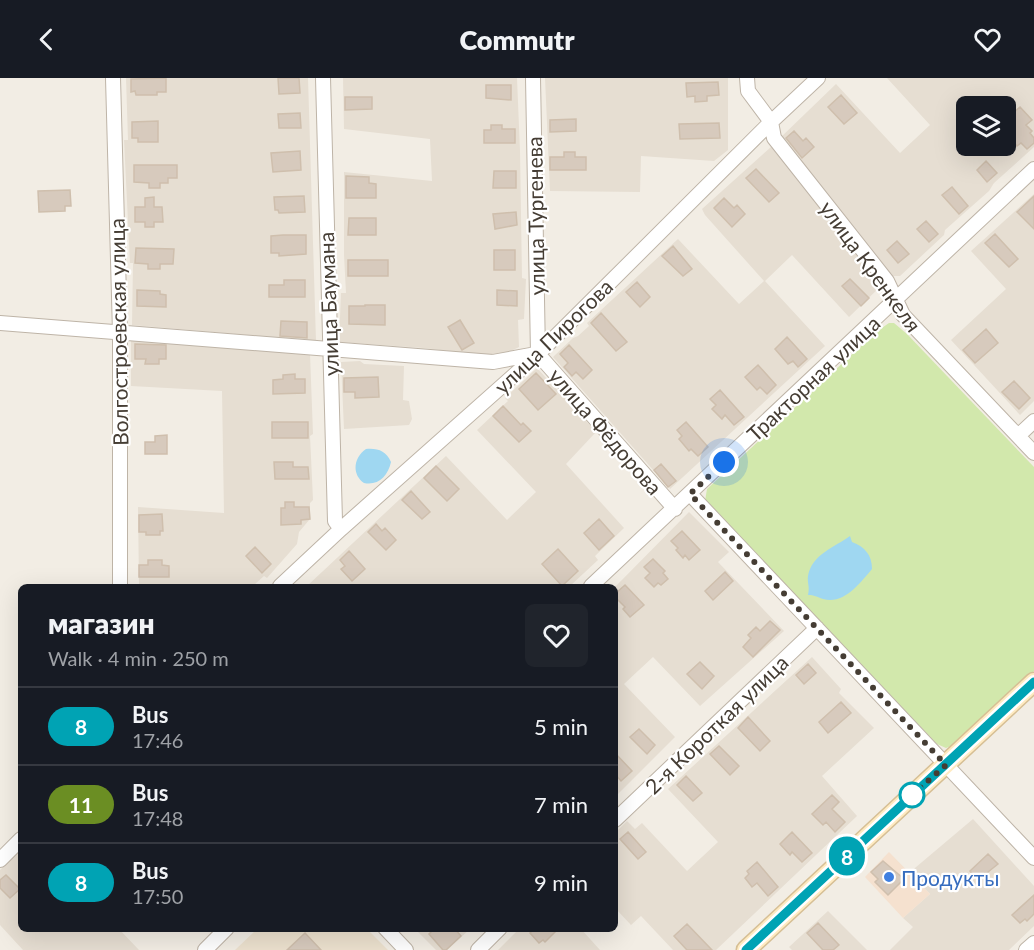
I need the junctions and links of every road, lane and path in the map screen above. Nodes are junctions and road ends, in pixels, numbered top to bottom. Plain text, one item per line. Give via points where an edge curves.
1 (113, 78) edge
2 (323, 78) edge
3 (532, 78) edge
4 (747, 78) edge
5 (818, 78) edge
6 (771, 122) junction
7 (1034, 169) edge
8 (895, 299) junction
9 (0, 323) edge
10 (120, 333) junction
11 (329, 348) junction
12 (538, 354) junction
13 (1034, 421) edge
14 (1018, 436) junction
15 (1034, 453) edge
16 (690, 494) junction
17 (675, 509) junction
18 (341, 529) junction
19 (120, 584) edge
20 (282, 584) edge
21 (593, 584) edge
22 (817, 628) junction
23 (1034, 682) edge
24 (946, 765) junction
25 (618, 817) edge
26 (18, 842) edge
27 (1034, 858) edge
28 (0, 860) edge
29 (223, 932) edge
30 (389, 932) edge
31 (496, 932) edge
32 (1034, 943) edge
33 (205, 950) edge
34 (406, 950) edge
35 (478, 950) edge
36 (746, 950) edge
37 (1026, 950) edge

1 - 10 street, Волгостроевская улица
2 - 11 street, улица Баумана
3 - 12 street, улица Тургенева
4 - 6 street, улица Кренкеля via 748,91
5 - 6 street, улица Пирогова
6 - 8 street, улица Кренкеля via 774,138 887,281
6 - 12 street, улица Пирогова
7 - 8 street, Тракторная улица
8 - 14 street, улица Кренкеля via 903,315
8 - 16 street, Тракторная улица
9 - 10 street
10 - 11 street
10 - 19 street, Волгостроевская улица
11 - 12 street via 493,362
11 - 18 street, улица Баумана via 335,521
12 - 17 street, улица Фёдорова
12 - 18 street, улица Пирогова
13 - 14 street
14 - 15 street, улица Кренкеля
16 - 17 street, Тракторная улица
16 - 22 street, улица Фёдорова
17 - 21 street, Тракторная улица
18 - 20 street, улица Пирогова
22 - 24 street, улица Фёдорова
22 - 25 street, 2-я Короткая улица
23 - 24 street
24 - 27 street, улица Фёдорова
24 - 36 street
26 - 28 street
29 - 33 street
30 - 34 street
31 - 35 street
32 - 37 street

